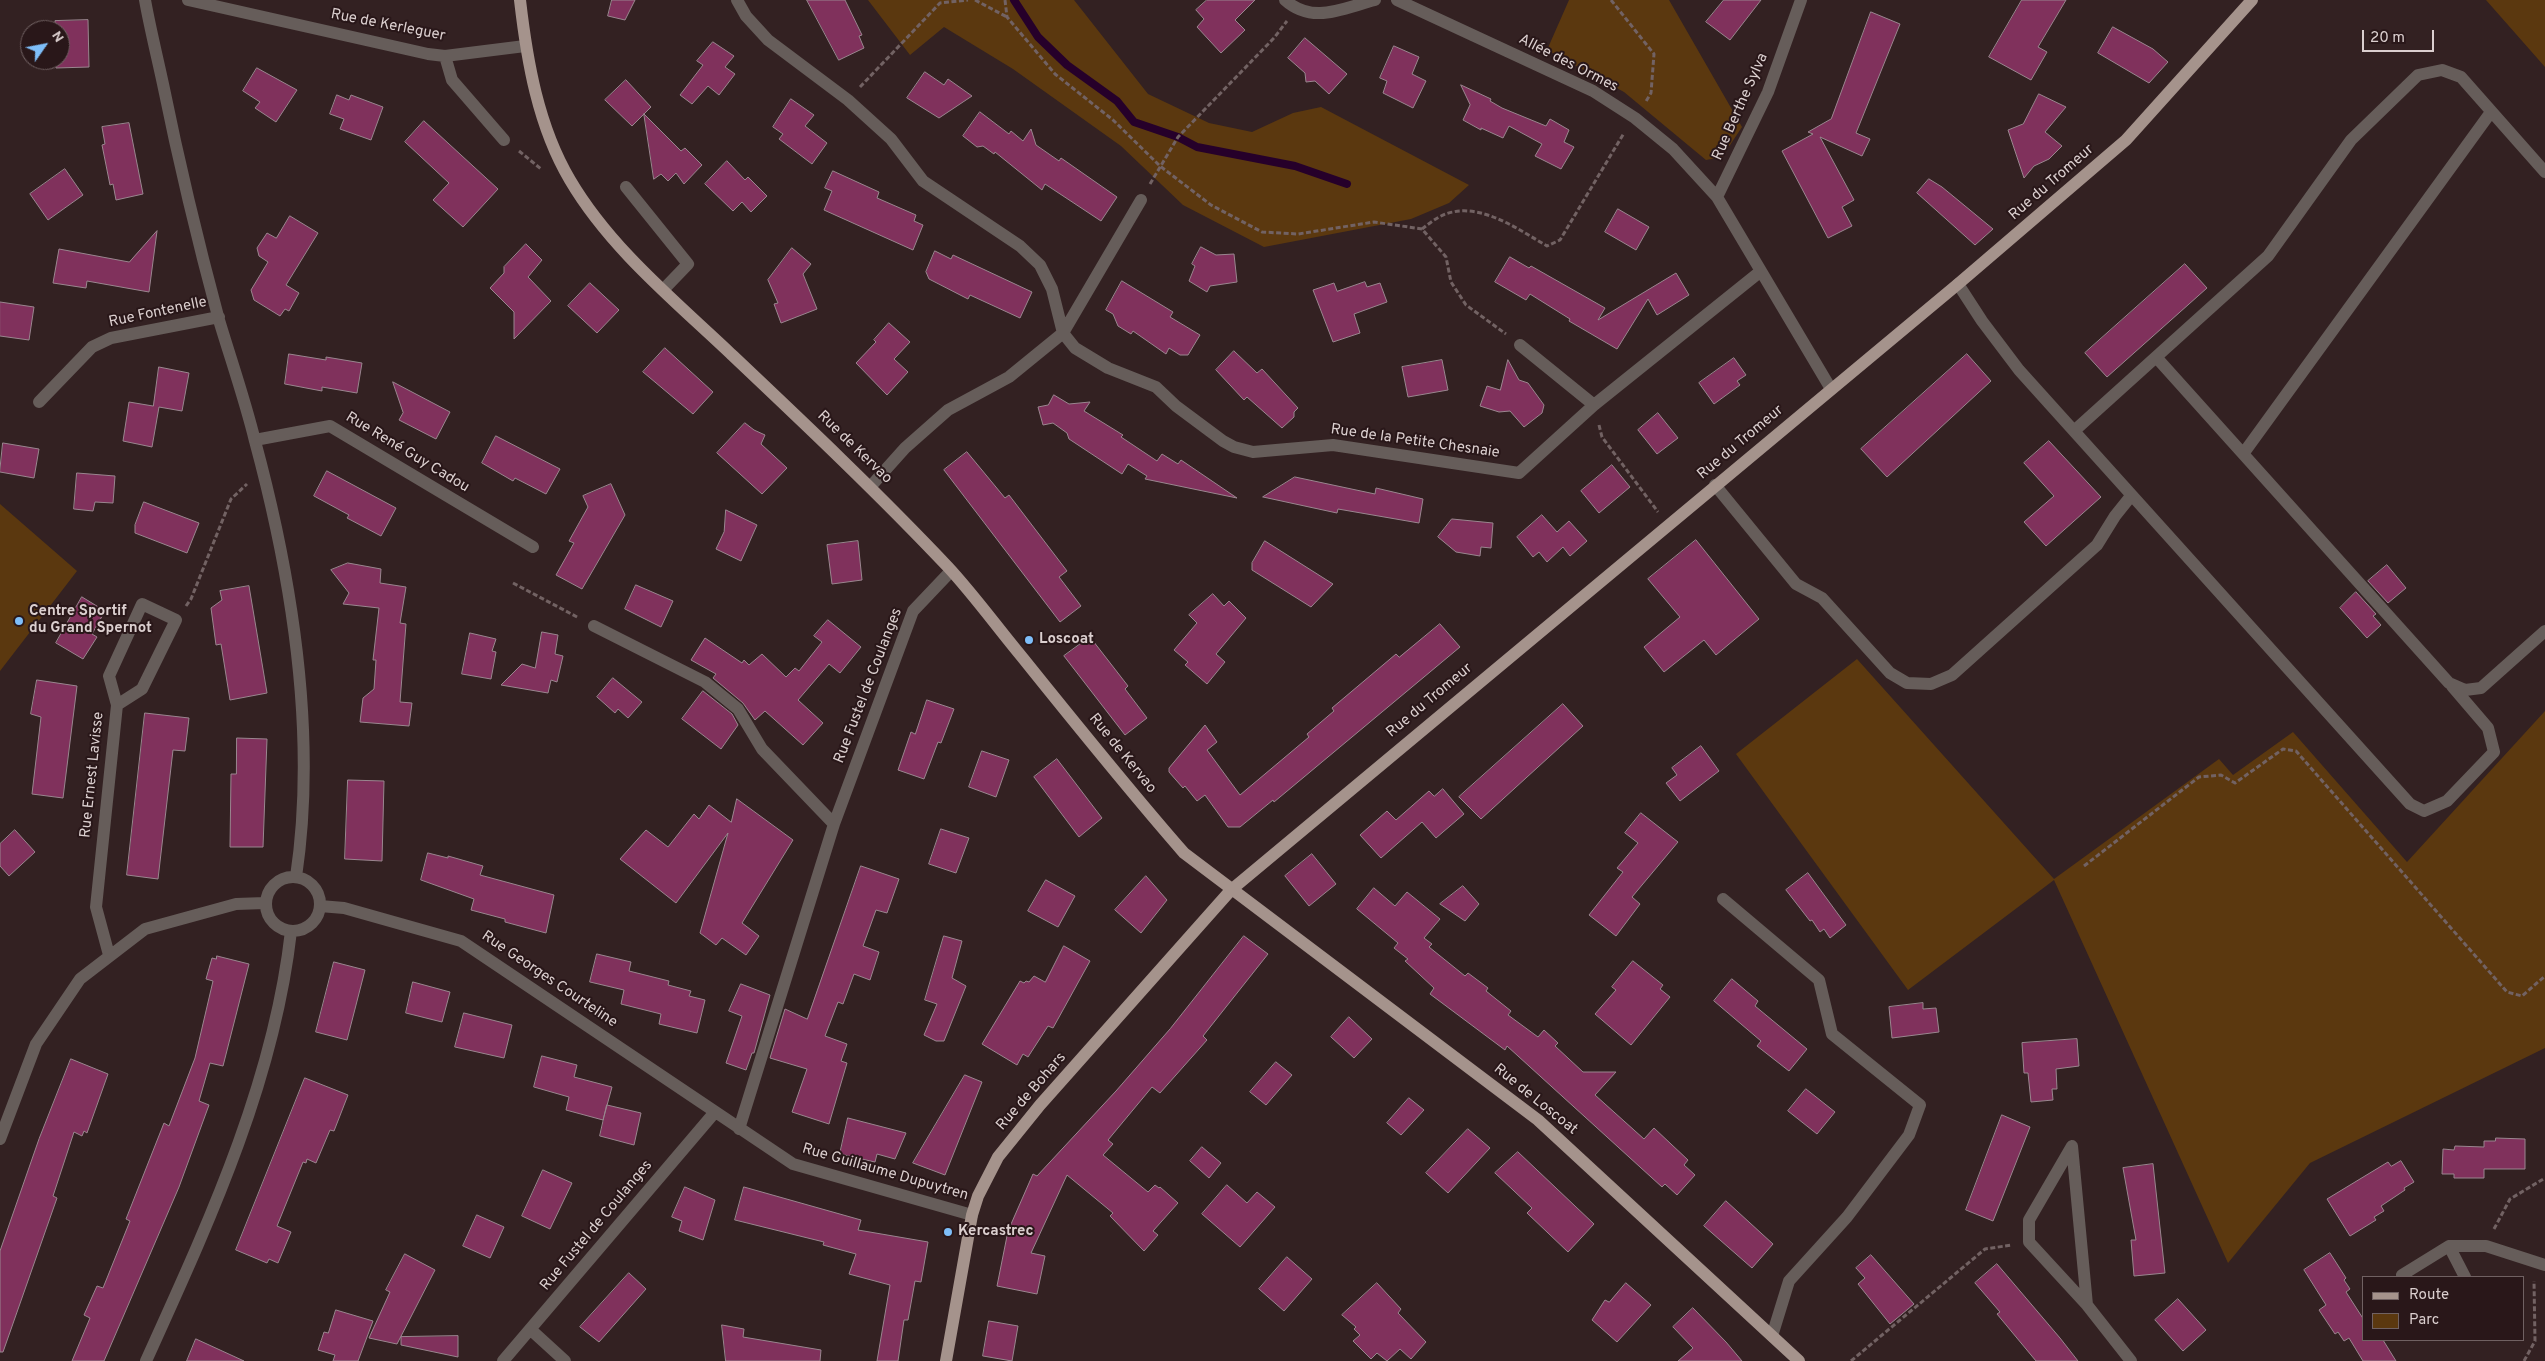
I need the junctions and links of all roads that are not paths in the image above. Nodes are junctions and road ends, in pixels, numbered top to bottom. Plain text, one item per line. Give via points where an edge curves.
1 (145, 0) edge
2 (188, 0) edge
3 (520, 0) edge
4 (737, 0) edge
5 (1286, 0) edge
6 (1375, 0) edge
7 (1397, 0) edge
8 (1801, 0) edge
9 (2252, 0) edge
10 (525, 46) junction
11 (445, 56) junction
12 (2491, 112) junction
13 (504, 140) road end
14 (2545, 172) edge
15 (626, 187) dead end
16 (1718, 197) junction
17 (1141, 200) road end
18 (1761, 271) junction
19 (1958, 284) junction
20 (663, 290) junction
21 (219, 317) junction
22 (1063, 334) junction
23 (1520, 345) road end
24 (2156, 357) junction
25 (1831, 389) junction
26 (39, 402) dead end
27 (1594, 404) junction
28 (2074, 431) junction
29 (255, 440) junction
30 (2243, 454) junction
31 (1716, 485) junction
32 (871, 486) junction
33 (2131, 496) junction
34 (533, 547) dead end
35 (951, 571) junction
36 (594, 626) road end
37 (2545, 631) edge
38 (2449, 683) junction
39 (117, 705) junction
40 (834, 824) junction
41 (296, 877) junction
42 (1231, 890) junction
43 (1723, 899) dead end
44 (265, 903) junction
45 (320, 906) junction
46 (291, 932) junction
47 (109, 955) junction
48 (715, 1112) junction
49 (739, 1129) junction
50 (0, 1138) edge
51 (972, 1215) junction
52 (2449, 1246) junction
53 (2539, 1262) edge
54 (2402, 1276) edge
55 (2464, 1276) edge
56 (2088, 1305) junction
57 (530, 1330) junction
58 (1772, 1336) junction
59 (146, 1361) edge
60 (503, 1361) edge
61 (566, 1361) edge
62 (946, 1361) edge
63 (1799, 1361) edge
64 (2131, 1361) edge

1 - 21 street via 182,179
2 - 11 street, Rue de Kerleguer
3 - 10 main road, Rue de Kervao
4 - 22 street via 746,16 768,40 848,100 891,140 923,181 1020,246 1040,266 1052,289
5 - 6 street via 1296,9 1318,15
7 - 16 street, Allée des Ormes via 1593,91 1673,149
8 - 16 street, Rue Berthe Sylva via 1768,92
9 - 19 main road, Rue du Tromeur via 2126,140
10 - 11 street, Rue de Kerleguer
10 - 20 main road, Rue de Kervao via 551,138 569,178 598,222
11 - 13 street via 452,80
12 - 14 street
12 - 24 street via 2461,77 2442,70 2418,75 2351,140 2268,256
12 - 30 street
15 - 20 street via 688,264
16 - 18 street, Allée des Ormes
17 - 22 street
18 - 25 street, Allée des Ormes
18 - 27 street, Rue de la Petite Chesnaie
19 - 25 main road, Rue du Tromeur
19 - 28 street via 2019,370
20 - 32 main road, Rue de Kervao
21 - 26 street, Rue Fontenelle via 111,338 92,347
21 - 29 street
22 - 27 street, Rue de la Petite Chesnaie via 1075,348 1108,368 1156,387 1176,406 1234,448 1252,452 1333,445 1519,472
22 - 32 street via 1009,377 948,410 905,448
23 - 27 street
24 - 28 street
24 - 30 street
25 - 31 main road, Rue du Tromeur
28 - 33 street
29 - 34 street, Rue René Guy Cadou via 330,426
29 - 41 street via 291,613 300,702 303,777
30 - 38 street
31 - 33 street via 1796,584 1822,598 1890,674 1907,683 1931,684 1952,675 2097,545
31 - 42 main road, Rue du Tromeur
32 - 35 main road, Rue de Kervao
33 - 38 street via 2410,804 2424,811 2447,800 2494,752 2488,728
35 - 40 street, Rue Fustel de Coulanges via 914,611
35 - 42 main road, Rue de Kervao via 1184,853
36 - 40 street via 705,682 738,709 762,749
37 - 38 street via 2481,688 2465,690
39 - 39 street, Rue Ernest Lavisse via 109,676 142,604 176,620 142,689
39 - 47 street, Rue Ernest Lavisse via 96,906
40 - 49 street, Rue Fustel de Coulanges
41 - 44 street via 288,877 275,884
41 - 45 street via 311,884
42 - 51 main road, Rue de Bohars via 998,1157
42 - 58 main road, Rue de Loscoat via 1538,1120
43 - 58 street via 1819,980 1832,1034 1920,1105 1909,1135 1847,1217 1790,1281
44 - 46 street via 270,919 283,930
44 - 47 street via 236,904 145,929
45 - 46 street via 314,922
45 - 48 street, Rue Georges Courteline via 344,908 461,940
46 - 59 street via 275,1022 238,1146
47 - 50 street via 80,979 36,1044
48 - 49 street, Rue Georges Courteline
48 - 57 street, Rue Fustel de Coulanges
49 - 51 street, Rue Guillaume Dupuytren via 793,1164
51 - 62 main road, Rue de Bohars
52 - 53 street via 2486,1246
52 - 54 street
52 - 55 street
56 - 56 street via 2072,1146 2029,1220 2029,1242
56 - 64 street
57 - 60 street, Rue Fustel de Coulanges
57 - 61 street
58 - 63 main road, Rue de Loscoat

